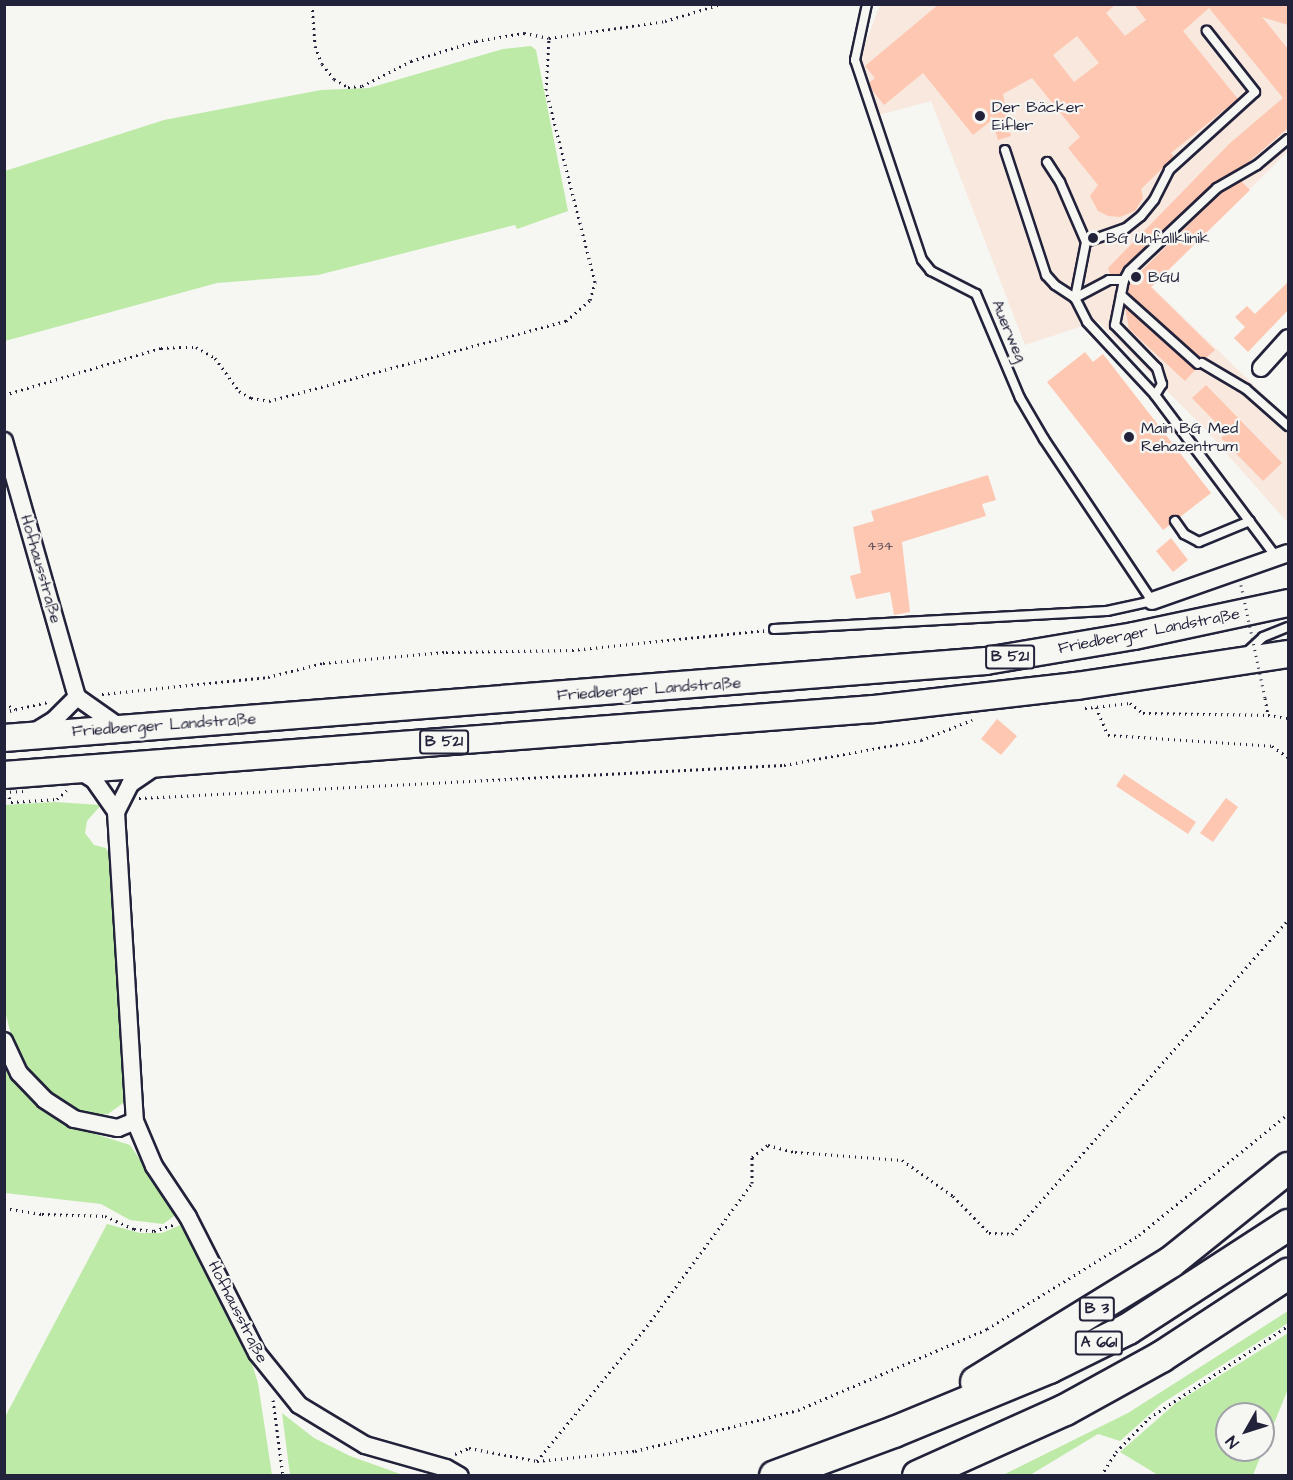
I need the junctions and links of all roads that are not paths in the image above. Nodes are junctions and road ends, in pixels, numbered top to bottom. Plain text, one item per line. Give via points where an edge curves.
1 (867, 4) edge
2 (1207, 31) dead end
3 (1288, 139) edge
4 (1005, 150) dead end
5 (1047, 162) dead end
6 (1086, 242) junction
7 (1124, 280) junction
8 (1121, 295) junction
9 (1075, 298) junction
10 (1288, 338) edge
11 (1261, 368) dead end
12 (1155, 395) junction
13 (1288, 426) edge
14 (4, 441) edge
15 (1175, 521) dead end
16 (1250, 521) junction
17 (1282, 555) edge
18 (1152, 601) junction
19 (1288, 603) edge
20 (1288, 627) edge
21 (774, 629) road end
22 (1288, 654) edge
23 (1235, 663) junction
24 (77, 697) junction
25 (121, 728) junction
26 (16, 737) edge
27 (162, 763) junction
28 (72, 779) junction
29 (11, 786) edge
30 (116, 812) junction
31 (4, 1041) edge
32 (135, 1121) junction
33 (1288, 1168) edge
34 (1288, 1225) edge
35 (1288, 1274) edge
36 (894, 1432) junction
37 (460, 1476) edge
38 (776, 1476) edge
39 (918, 1476) edge

1 - 18 lane, Auerweg via 855,60 922,260 931,271 976,294 1020,398
2 - 6 lane via 1255,92 1178,161 1141,216 1126,228
3 - 7 lane via 1257,165 1217,188
4 - 9 lane via 1046,275
5 - 6 lane
6 - 9 lane
7 - 8 lane
7 - 9 lane via 1108,280
8 - 12 lane via 1115,325 1157,368 1162,384
8 - 13 lane via 1200,364 1246,390
9 - 12 lane via 1087,322
10 - 11 street
12 - 16 lane
14 - 24 street, Hofhausstraße
15 - 16 lane via 1185,534 1199,542
16 - 17 lane
17 - 18 street, Friedberger Landstraße
18 - 21 lane via 1107,611
19 - 25 main road, Friedberger Landstraße / B 521 via 1134,636 986,661
20 - 23 lane via 1263,637
22 - 23 main road, B 521
23 - 27 main road, B 521 via 874,709
24 - 25 street
24 - 26 street via 54,720
25 - 26 main road, Friedberger Landstraße / B 521
27 - 28 main road, B 521
27 - 30 street, Hofhausstraße via 142,773 123,795
28 - 29 main road, B 521
28 - 30 street, Hofhausstraße via 100,786
30 - 32 street, Hofhausstraße
31 - 32 street via 20,1073 45,1100 74,1119 118,1128
32 - 37 street, Hofhausstraße via 154,1166 188,1217 268,1371 299,1405 338,1432 384,1452 431,1463
33 - 36 highway, B 3 via 1171,1262
34 - 36 highway, A 661 via 1128,1329 1049,1368
35 - 39 highway, A 661 via 1161,1357 1065,1410
36 - 38 highway, A 661

